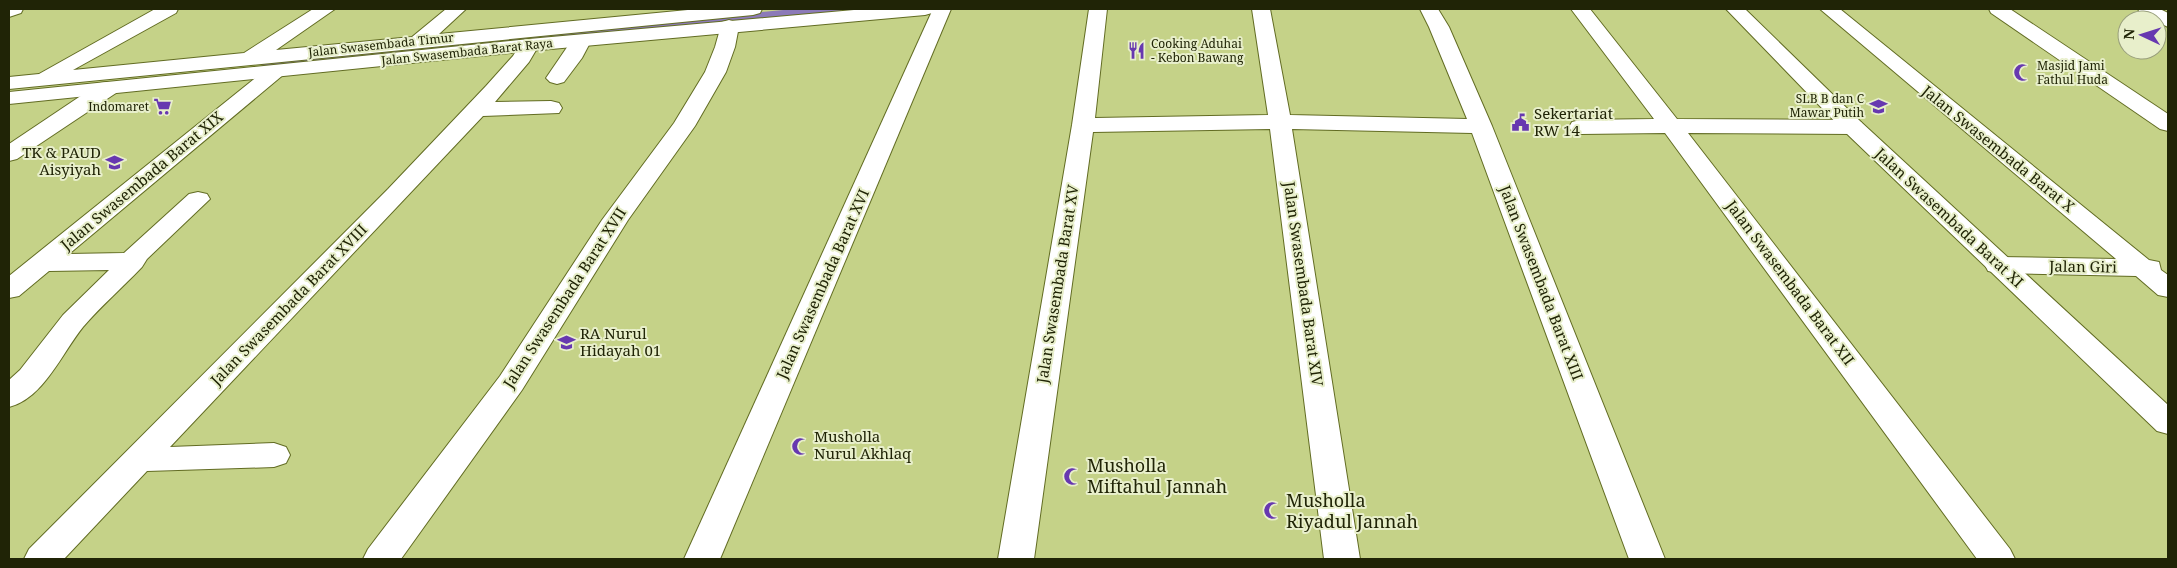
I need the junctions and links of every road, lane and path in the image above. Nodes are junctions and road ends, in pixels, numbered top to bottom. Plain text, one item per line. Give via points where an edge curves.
1 (14, 9) edge
2 (169, 9) edge
3 (326, 9) edge
4 (457, 9) edge
5 (753, 9) edge
6 (925, 9) edge
7 (942, 9) edge
8 (1098, 9) edge
9 (1261, 9) edge
10 (1429, 9) edge
11 (1580, 9) edge
12 (1735, 9) edge
13 (1829, 9) edge
14 (1998, 9) edge
15 (2147, 9) edge
16 (9, 11) edge
17 (2168, 21) edge
18 (729, 26) junction
19 (608, 27) edge
20 (581, 41) junction
21 (418, 42) junction
22 (529, 45) junction
23 (250, 59) junction
24 (276, 71) junction
25 (557, 78) dead end
26 (36, 82) junction
27 (9, 83) edge
28 (108, 88) junction
29 (9, 98) edge
30 (551, 108) dead end
31 (477, 109) junction
32 (1280, 122) junction
33 (2168, 124) edge
34 (1083, 125) junction
35 (1481, 126) junction
36 (1671, 126) junction
37 (1580, 127) dead end
38 (1853, 127) junction
39 (9, 154) edge
40 (198, 199) dead end
41 (133, 261) junction
42 (42, 263) junction
43 (1998, 265) junction
44 (2155, 268) edge
45 (2168, 289) edge
46 (9, 290) edge
47 (9, 396) edge
48 (2168, 423) edge
49 (274, 455) dead end
50 (138, 460) junction
51 (42, 559) edge
52 (381, 559) edge
53 (702, 559) edge
54 (1016, 559) edge
55 (1342, 559) edge
56 (1647, 559) edge
57 (1997, 559) edge

1 - 16 street
2 - 26 street
3 - 23 street
4 - 21 street
5 - 19 street, Jalan Swasembada Timur
6 - 18 street, Jalan Swasembada Barat Raya
7 - 53 street, Jalan Swasembada Barat XVI
8 - 34 street, Jalan Swasembada Barat XV
9 - 32 street, Jalan Swasembada Barat XIV
10 - 35 street, Jalan Swasembada Barat XIII
11 - 36 street, Jalan Swasembada Barat XII
12 - 38 street, Jalan Swasembada Barat XI
13 - 44 street, Jalan Swasembada Barat X
14 - 33 street
15 - 17 street
18 - 19 street, Jalan Swasembada Barat Raya
18 - 52 street, Jalan Swasembada Barat XVII via 729,37 713,78 695,106 615,219 512,382
19 - 20 street, Jalan Swasembada Barat Raya
19 - 21 street, Jalan Swasembada Timur
20 - 22 street, Jalan Swasembada Barat Raya
20 - 25 street
21 - 23 street, Jalan Swasembada Timur
22 - 24 street, Jalan Swasembada Barat Raya
22 - 31 street, Jalan Swasembada Barat XVIII via 522,58
23 - 26 street, Jalan Swasembada Timur
24 - 28 street, Jalan Swasembada Barat Raya
24 - 42 street, Jalan Swasembada Barat XIX
26 - 27 street, Jalan Swasembada Timur
28 - 29 street, Jalan Swasembada Barat Raya
28 - 39 street
30 - 31 street
31 - 50 street, Jalan Swasembada Barat XVIII
32 - 34 street
32 - 35 street
32 - 55 street, Jalan Swasembada Barat XIV
34 - 54 street, Jalan Swasembada Barat XV
35 - 56 street, Jalan Swasembada Barat XIII
36 - 37 street
36 - 38 street
36 - 57 street, Jalan Swasembada Barat XII
38 - 43 street, Jalan Swasembada Barat XI
40 - 41 street
41 - 42 street
41 - 47 street via 74,321 31,377
42 - 46 street, Jalan Swasembada Barat XIX
43 - 44 street, Jalan Giri
43 - 48 street, Jalan Swasembada Barat XI
44 - 45 street, Jalan Swasembada Barat X
49 - 50 street
50 - 51 street, Jalan Swasembada Barat XVIII

